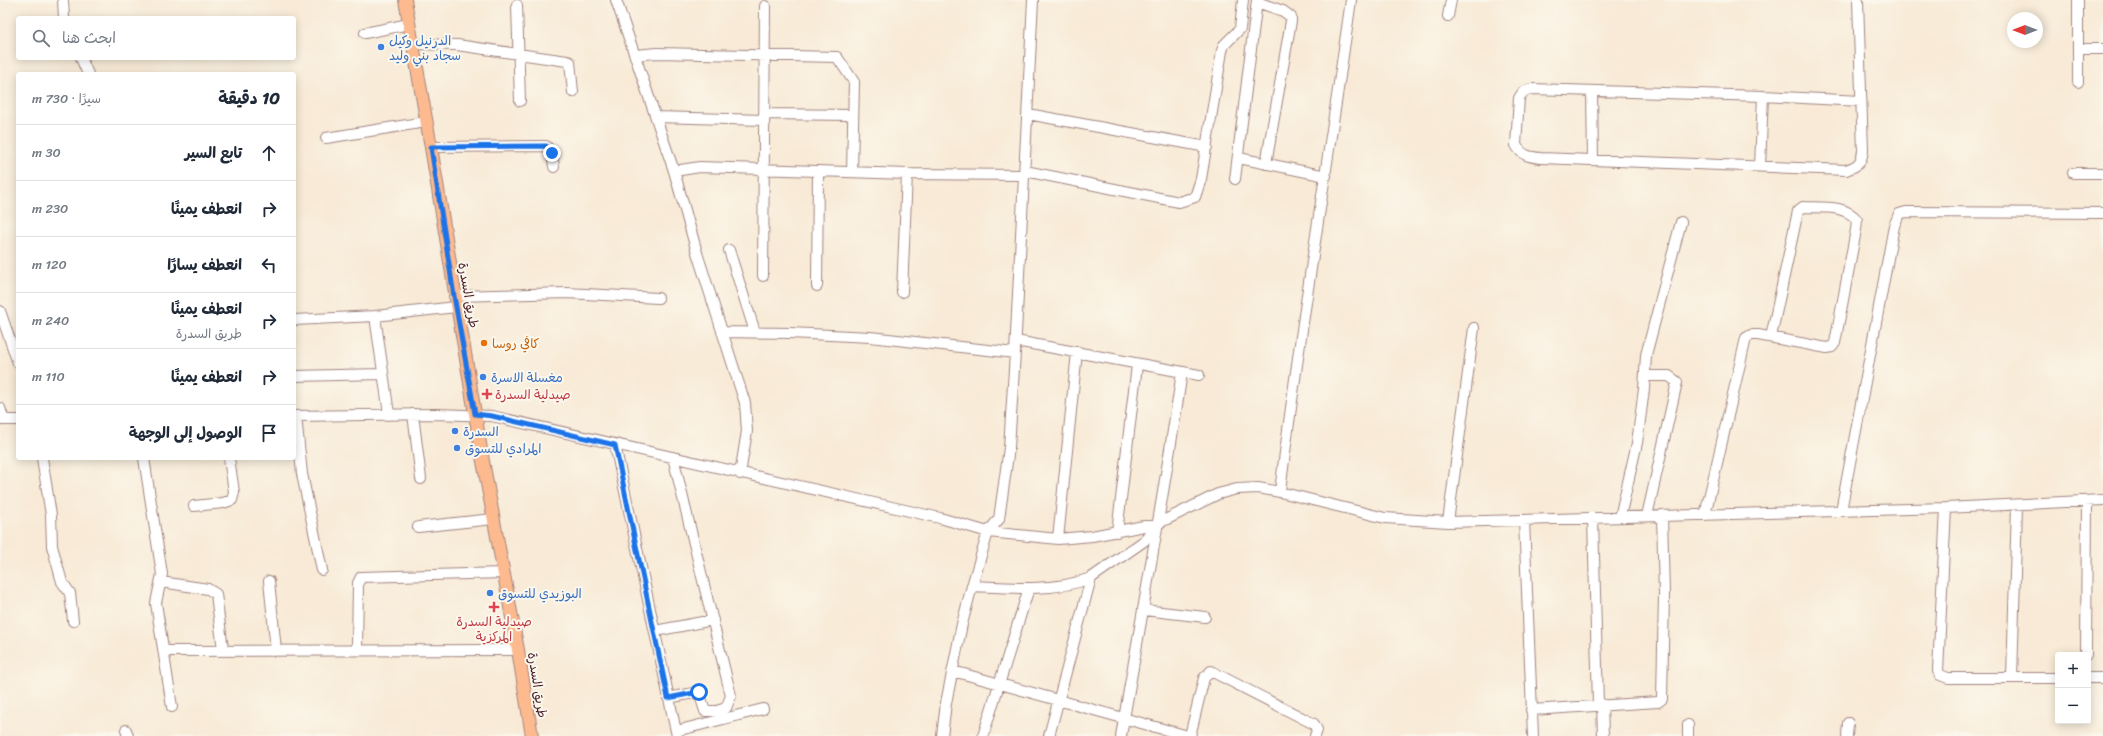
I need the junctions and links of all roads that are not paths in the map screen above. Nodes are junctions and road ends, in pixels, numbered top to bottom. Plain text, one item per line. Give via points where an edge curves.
1 (63, 0) edge
2 (405, 0) edge
3 (616, 0) edge
4 (1033, 0) edge
5 (1243, 0) edge
6 (1351, 0) edge
7 (1451, 0) edge
8 (1858, 0) edge
9 (2078, 0) edge
10 (1257, 1) edge
11 (517, 5) dead end
12 (765, 6) dead end
13 (64, 16) edge
14 (1448, 16) dead end
15 (408, 24) junction
16 (364, 33) dead end
17 (412, 44) junction
18 (2078, 48) junction
19 (2103, 49) edge
20 (517, 55) junction
21 (635, 56) junction
22 (764, 56) junction
23 (82, 60) edge
24 (87, 72) edge
25 (2078, 82) dead end
26 (1592, 91) junction
27 (573, 92) dead end
28 (1763, 96) junction
29 (520, 101) dead end
30 (1861, 101) junction
31 (1028, 114) junction
32 (853, 115) junction
33 (656, 116) junction
34 (764, 117) junction
35 (426, 122) junction
36 (326, 138) dead end
37 (431, 147) junction
38 (1207, 147) junction
39 (1239, 158) junction
40 (1593, 160) junction
41 (1266, 164) junction
42 (554, 166) dead end
43 (1760, 166) junction
44 (763, 170) junction
45 (674, 171) junction
46 (818, 172) junction
47 (852, 172) junction
48 (1025, 173) junction
49 (2072, 173) dead end
50 (2103, 173) edge
51 (907, 174) junction
52 (1326, 176) junction
53 (1235, 179) dead end
54 (2103, 213) edge
55 (1681, 222) dead end
56 (729, 250) dead end
57 (763, 276) dead end
58 (817, 286) dead end
59 (902, 292) dead end
60 (658, 298) dead end
61 (455, 301) junction
62 (0, 311) edge
63 (375, 316) junction
64 (296, 320) edge
65 (3, 326) edge
66 (1474, 328) dead end
67 (722, 332) junction
68 (755, 332) junction
69 (1771, 337) junction
70 (1016, 342) junction
71 (1015, 352) junction
72 (1077, 352) junction
73 (16, 358) edge
74 (1137, 365) junction
75 (1182, 372) junction
76 (382, 374) junction
77 (1199, 375) dead end
78 (296, 376) edge
79 (1645, 376) junction
80 (0, 408) edge
81 (389, 414) junction
82 (413, 414) junction
83 (475, 414) junction
84 (296, 416) edge
85 (2, 420) edge
86 (16, 420) edge
87 (296, 424) edge
88 (615, 445) junction
89 (673, 457) junction
90 (42, 460) edge
91 (144, 460) edge
92 (229, 460) edge
93 (740, 474) junction
94 (421, 479) dead end
95 (1280, 492) junction
96 (2103, 500) edge
97 (2087, 501) junction
98 (2017, 505) junction
99 (194, 506) dead end
100 (1946, 508) junction
101 (1841, 511) junction
102 (1662, 515) junction
103 (1705, 515) junction
104 (1647, 516) junction
105 (1620, 517) junction
106 (1593, 518) junction
107 (494, 520) junction
108 (1524, 520) junction
109 (1448, 522) junction
110 (1157, 524) junction
111 (418, 527) dead end
112 (988, 532) junction
113 (1117, 532) junction
114 (1058, 539) junction
115 (322, 570) dead end
116 (504, 573) junction
117 (1091, 578) junction
118 (269, 581) dead end
119 (161, 582) junction
120 (972, 586) junction
121 (1029, 588) junction
122 (1144, 610) junction
123 (1205, 617) dead end
124 (713, 620) junction
125 (73, 621) dead end
126 (655, 632) junction
127 (223, 650) junction
128 (276, 650) junction
129 (357, 650) junction
130 (518, 650) junction
131 (164, 651) junction
132 (2086, 652) edge
133 (953, 671) junction
134 (2012, 678) junction
135 (2055, 678) edge
136 (2091, 678) edge
137 (2103, 678) edge
138 (999, 683) junction
139 (668, 698) junction
140 (1059, 700) junction
141 (1600, 704) junction
142 (172, 707) dead end
143 (763, 709) dead end
144 (1532, 710) junction
145 (1124, 719) junction
146 (1848, 723) dead end
147 (1688, 725) dead end
148 (677, 734) edge
149 (532, 736) edge
150 (942, 736) edge
151 (982, 736) edge
152 (1049, 736) edge
153 (1121, 736) edge
154 (1189, 736) edge
155 (1315, 736) edge
156 (1533, 736) edge
157 (1603, 736) edge
158 (1688, 736) edge
159 (1847, 736) edge

1 - 13 street
2 - 15 main road, طريق السدرة
3 - 21 street
4 - 31 street
5 - 38 street via 1240,29 1224,45 1222,51
6 - 52 street
7 - 14 street
8 - 30 street
9 - 18 street
10 - 39 street
10 - 41 street via 1283,11 1292,21
11 - 20 street
12 - 22 street
15 - 16 street
15 - 17 main road, طريق السدرة
17 - 20 street via 457,45
17 - 35 main road, طريق السدرة
18 - 19 street
18 - 25 street
20 - 27 street via 570,62
20 - 29 street
21 - 22 street via 657,53
21 - 33 street
22 - 32 street via 837,57 854,82
22 - 34 street
23 - 24 street
26 - 28 street
26 - 40 street
26 - 40 street via 1531,89 1523,92 1519,98 1516,145 1528,157
28 - 30 street
28 - 43 street
30 - 43 street via 1863,151 1861,162 1854,167 1846,170
31 - 38 street
31 - 48 street
32 - 34 street
32 - 47 street
33 - 34 street
33 - 45 street
34 - 44 street
35 - 36 street
35 - 37 main road, طريق السدرة
37 - 42 street via 546,146 552,153
37 - 61 main road, طريق السدرة
38 - 48 street via 1195,197 1179,202
39 - 41 street
39 - 53 street
40 - 43 street
41 - 52 street
44 - 45 street via 700,167
44 - 46 street
44 - 57 street
45 - 67 street
46 - 47 street
46 - 58 street
47 - 51 street
48 - 51 street
48 - 70 street
49 - 50 street
51 - 59 street
52 - 95 street via 1293,385
54 - 101 street via 1899,214 1894,226
55 - 79 street via 1646,355
56 - 68 street
60 - 61 street via 566,293
61 - 63 street
61 - 83 main road, طريق السدرة
62 - 65 street
63 - 64 street
63 - 76 street
65 - 73 street
66 - 109 street
67 - 68 street
67 - 93 street via 745,403 747,417
68 - 71 street via 870,337
69 - 69 street via 1798,211 1803,207 1845,209 1852,212 1857,220 1856,230 1835,343 1827,348
69 - 103 street via 1751,335 1746,338 1743,345
70 - 71 street
70 - 72 street
71 - 112 street via 1009,440 999,519
72 - 74 street
72 - 114 street
74 - 75 street
74 - 113 street
75 - 77 street
75 - 110 street
76 - 78 street
76 - 81 street
79 - 104 street via 1669,376 1677,382
79 - 105 street via 1636,443
80 - 85 street
81 - 82 street
81 - 84 street
82 - 83 street
82 - 94 street
83 - 88 street
83 - 107 main road, طريق السدرة
85 - 86 street
87 - 115 street via 302,474
88 - 89 street
88 - 126 street
89 - 93 street
89 - 124 street
90 - 125 street via 51,515 52,546 62,582 70,592
91 - 119 street via 162,574
92 - 99 street via 234,492 232,500 223,504
93 - 112 street via 940,518
95 - 109 street via 1385,518
95 - 110 street via 1250,488 1218,494
96 - 97 street
97 - 98 street
97 - 132 street
98 - 100 street
98 - 134 street
100 - 101 street
100 - 134 street via 1938,671 1940,675 1948,678
101 - 103 street
102 - 103 street
102 - 104 street
102 - 141 street via 1662,699 1658,702
104 - 105 street
105 - 106 street
106 - 108 street
106 - 141 street
107 - 111 street
107 - 116 main road, طريق السدرة
108 - 109 street
108 - 144 street
110 - 113 street
110 - 117 street via 1144,541
110 - 122 street
112 - 114 street
112 - 120 street
113 - 114 street
116 - 129 street via 362,576 358,582
116 - 130 main road, طريق السدرة
117 - 121 street
117 - 140 street
118 - 128 street
119 - 127 street via 203,588 216,594
119 - 131 street via 156,603
120 - 121 street
120 - 133 street
121 - 138 street
122 - 123 street
122 - 145 street
124 - 126 street
124 - 139 street via 731,696 729,704 723,710 705,711 699,692
126 - 139 street
127 - 128 street
127 - 131 street
128 - 129 street
129 - 130 street
130 - 149 main road, طريق السدرة
131 - 142 street
133 - 138 street
133 - 150 street
134 - 135 street
136 - 137 street
138 - 140 street
138 - 151 street
139 - 148 street
140 - 145 street
140 - 152 street
141 - 144 street
141 - 157 street
143 - 148 street
144 - 156 street
145 - 153 street
145 - 154 street
146 - 159 street
147 - 158 street
154 - 155 street via 1204,678 1211,671 1314,724 1317,730

